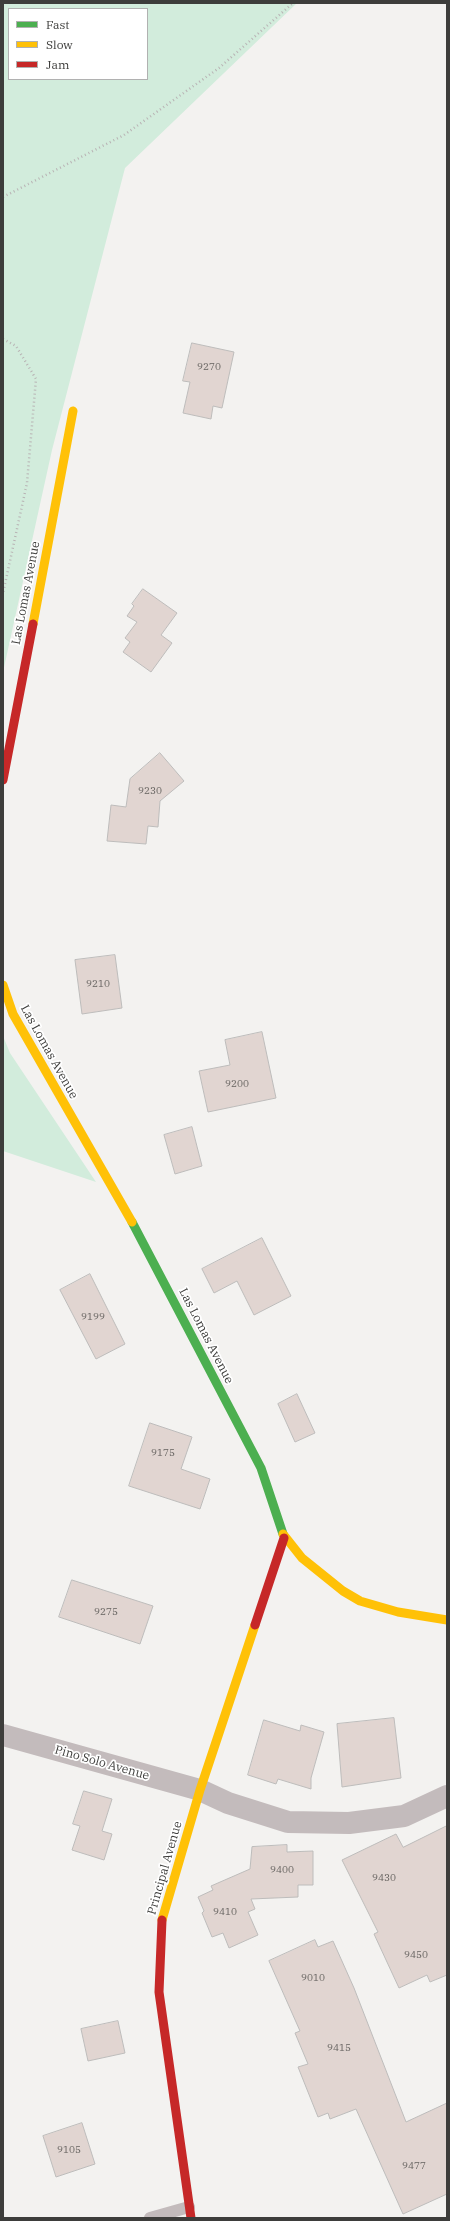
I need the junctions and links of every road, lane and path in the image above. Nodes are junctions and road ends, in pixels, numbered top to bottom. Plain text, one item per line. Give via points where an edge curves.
1 (293, 3) edge
2 (3, 197) edge
3 (3, 339) edge
4 (73, 411) dead end
5 (3, 594) edge
6 (3, 780) edge
7 (3, 985) edge
8 (284, 1538) junction
9 (447, 1620) edge
10 (3, 1735) edge
11 (200, 1790) junction
12 (447, 1796) edge
13 (190, 2212) edge
14 (150, 2218) edge

1 - 2 path via 219,68 124,135
3 - 5 path via 16,346 36,379 27,483
4 - 6 street, Las Lomas Avenue
7 - 8 street, Las Lomas Avenue via 13,1014 148,1250 261,1468
8 - 9 street, Las Lomas Avenue via 302,1558 342,1591 360,1601 398,1612
8 - 11 street, Principal Avenue
10 - 11 street, Pino Solo Avenue
11 - 12 street, Pino Solo Avenue via 228,1803 288,1822 349,1823 404,1816
11 - 13 street, Principal Avenue via 162,1918 159,1992
13 - 14 lane

